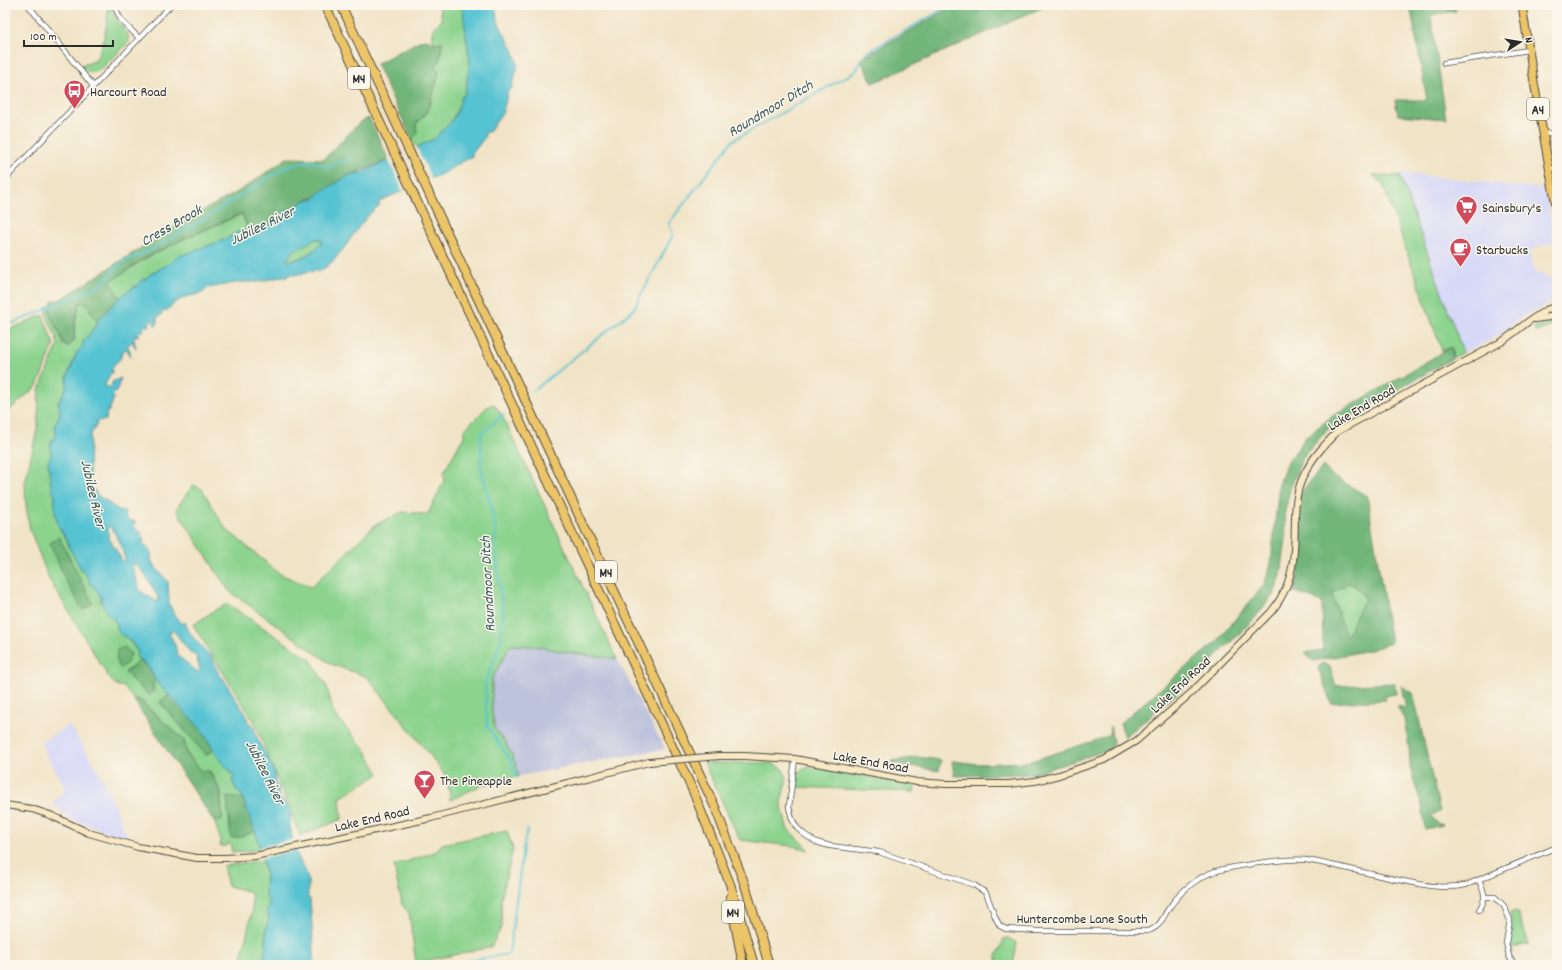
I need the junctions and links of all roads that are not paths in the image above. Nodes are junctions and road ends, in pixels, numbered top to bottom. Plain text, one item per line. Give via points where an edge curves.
1 (28, 5) edge
2 (114, 5) edge
3 (171, 5) edge
4 (325, 5) edge
5 (341, 5) edge
6 (1522, 5) edge
7 (139, 38) junction
8 (1529, 50) junction
9 (1444, 63) dead end
10 (93, 86) junction
11 (1557, 133) edge
12 (1543, 134) junction
13 (1553, 169) edge
14 (5, 181) edge
15 (1557, 212) edge
16 (1557, 306) edge
17 (1557, 316) edge
18 (1529, 321) junction
19 (795, 759) junction
20 (5, 805) edge
21 (1557, 848) edge
22 (722, 860) junction
23 (1479, 880) junction
24 (1485, 897) junction
25 (1479, 910) dead end
26 (743, 965) edge
27 (754, 965) edge
28 (769, 965) edge
29 (1514, 965) edge

1 - 10 street
2 - 7 street via 121,20
3 - 7 street
4 - 22 highway, M4 via 679,761
5 - 28 highway, M4 via 715,807 745,885
6 - 8 main road, A4
7 - 10 street
8 - 9 street
8 - 12 main road, A4
10 - 14 street
11 - 12 street
12 - 13 main road, A4
13 - 15 main road, A4
16 - 18 main road, Lake End Road
17 - 18 main road, Lake End Road
18 - 19 main road, Lake End Road via 1503,341 1338,431 1323,446 1302,478 1295,508 1293,562 1288,582 1278,604 1191,692 1136,741 1122,750 1076,770 1036,781 1009,784 917,782
19 - 20 main road, Lake End Road, bridge via 719,756 649,762 431,818 255,856 225,858 197,858 164,853 89,833 32,809
19 - 23 street, Huntercombe Lane South via 789,807 792,820 805,835 830,846 879,852 974,885 986,893 996,920 1006,929 1148,931 1160,924 1177,897 1199,878 1224,869 1273,862 1304,860 1430,887 1452,888
21 - 23 street, Huntercombe Lane South
22 - 26 highway, M4
22 - 27 highway, M4
23 - 24 street
24 - 25 street
24 - 29 street via 1495,897 1504,906 1510,920 1506,944

